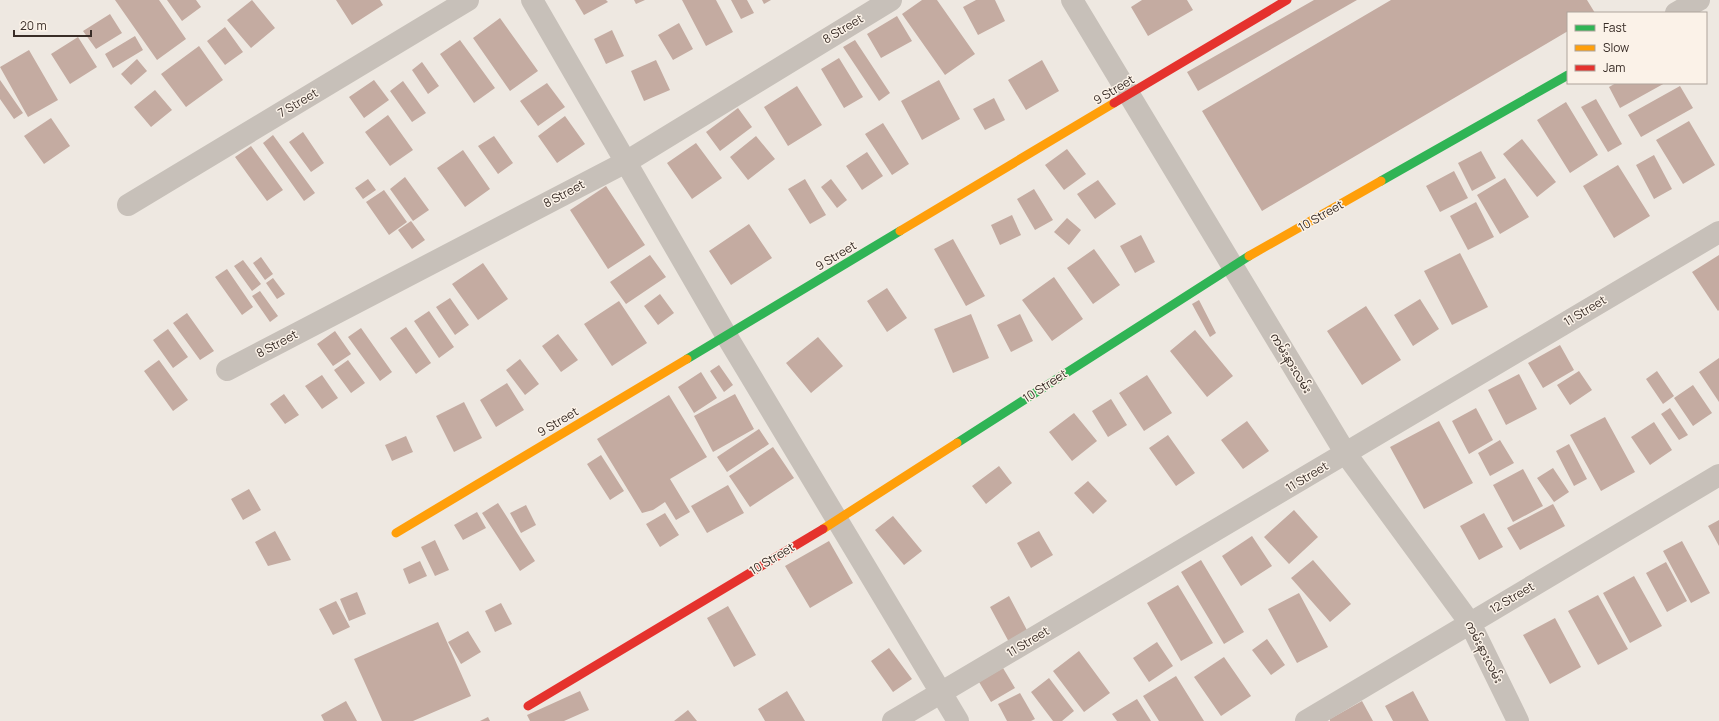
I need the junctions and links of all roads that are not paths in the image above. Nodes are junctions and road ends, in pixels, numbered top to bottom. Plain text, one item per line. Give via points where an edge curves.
1 (468, 0) edge
2 (532, 0) edge
3 (891, 0) edge
4 (1072, 0) edge
5 (1288, 0) edge
6 (1699, 0) edge
7 (1678, 12) edge
8 (1567, 76) edge
9 (1129, 95) junction
10 (626, 162) junction
11 (128, 205) dead end
12 (1719, 232) edge
13 (1232, 266) junction
14 (726, 335) junction
15 (228, 370) dead end
16 (1346, 454) junction
17 (1719, 475) edge
18 (837, 520) junction
19 (396, 533) dead end
20 (1470, 623) junction
21 (941, 693) junction
22 (528, 706) dead end
23 (893, 721) edge
24 (958, 721) edge
25 (1306, 721) edge
26 (1518, 721) edge

1 - 11 street, 7 Street
2 - 10 street
3 - 10 street, 8 Street
4 - 9 street, ကမ်းနားလမ်း
5 - 9 street, 9 Street
6 - 7 street
8 - 13 street, 10 Street
9 - 13 street, ကမ်းနားလမ်း
9 - 14 street, 9 Street
10 - 14 street
10 - 15 street, 8 Street
12 - 16 street, 11 Street
13 - 16 street, ကမ်းနားလမ်း
13 - 18 street, 10 Street
14 - 18 street
14 - 19 street, 9 Street
16 - 20 street, ကမ်းနားလမ်း
16 - 21 street, 11 Street
17 - 20 street, 12 Street
18 - 21 street
18 - 22 street, 10 Street
20 - 25 street, 12 Street
20 - 26 street, ကမ်းနားလမ်း
21 - 23 street, 11 Street
21 - 24 street

